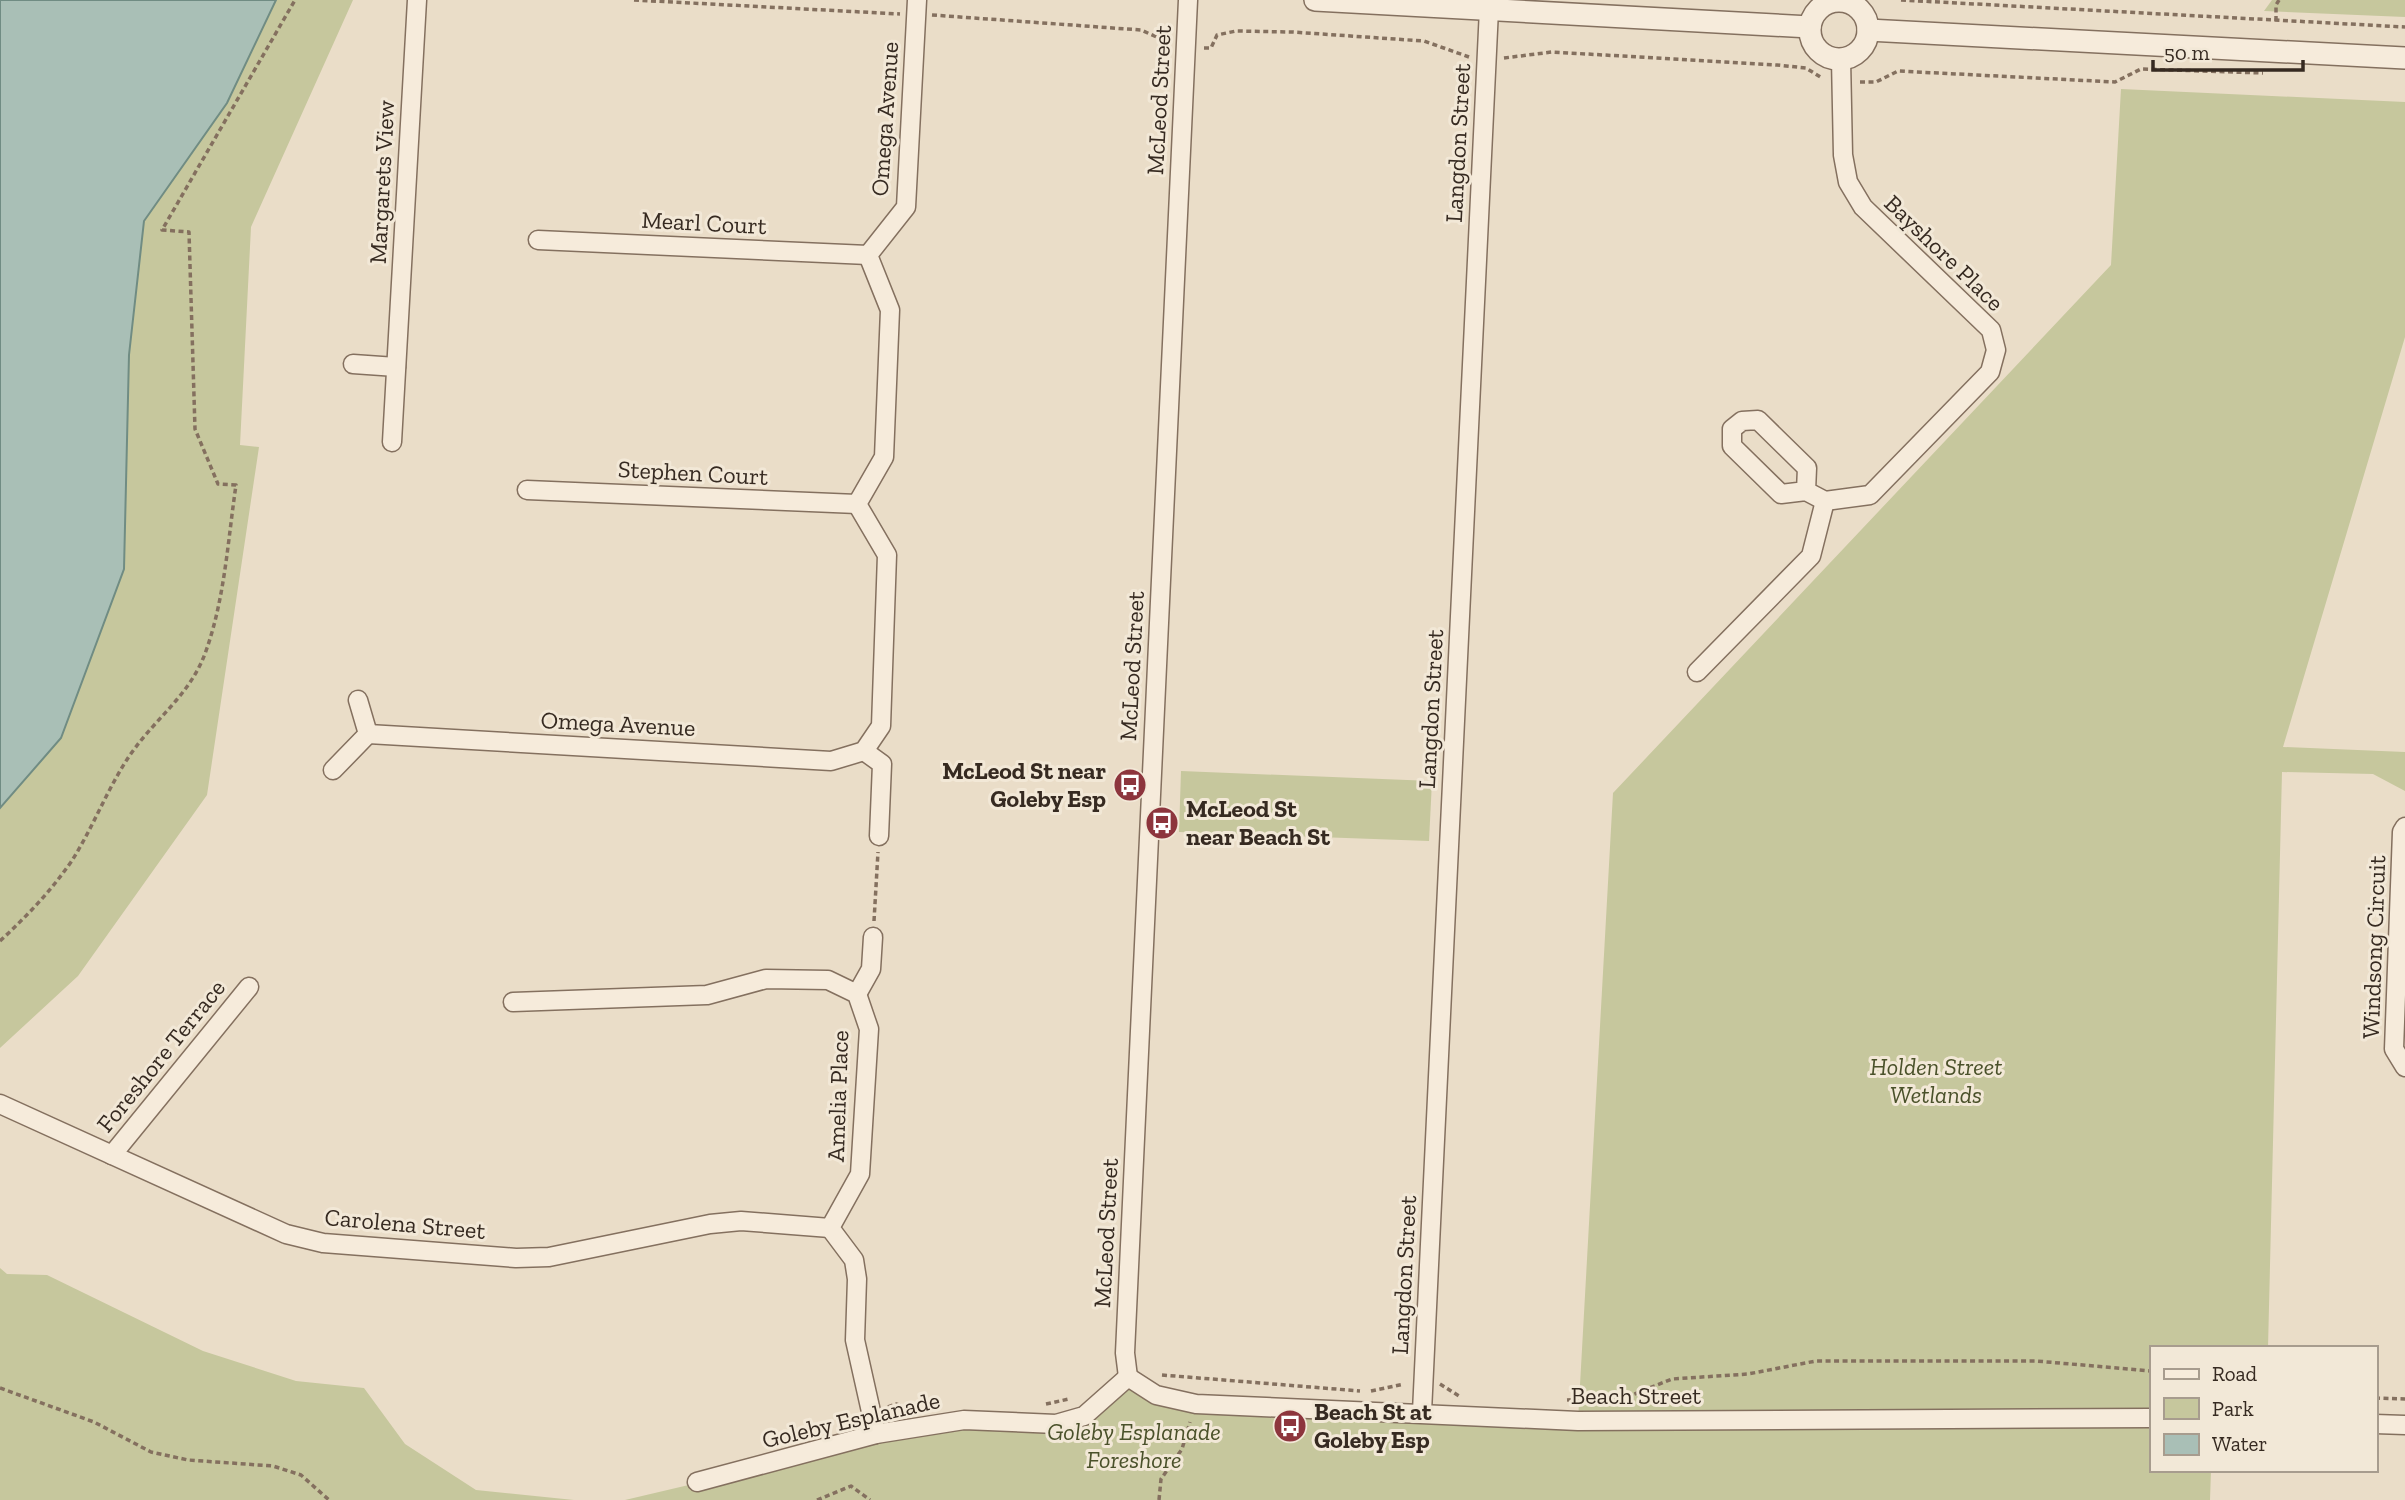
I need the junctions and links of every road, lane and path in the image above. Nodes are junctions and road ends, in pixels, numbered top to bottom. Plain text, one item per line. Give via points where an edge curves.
1 (295, 0) edge
2 (417, 0) edge
3 (634, 0) edge
4 (1188, 0) edge
5 (1315, 0) edge
6 (1836, 0) edge
7 (1901, 0) edge
8 (2279, 0) edge
9 (916, 7) edge
10 (1489, 9) junction
11 (2276, 20) junction
12 (1810, 27) junction
13 (2405, 27) edge
14 (1868, 30) junction
15 (1185, 48) junction
16 (1487, 57) junction
17 (2405, 58) edge
18 (1841, 59) junction
19 (2266, 73) dead end
20 (1842, 83) junction
21 (538, 240) dead end
22 (868, 255) junction
23 (353, 364) dead end
24 (396, 367) junction
25 (392, 442) dead end
26 (527, 489) dead end
27 (1806, 491) junction
28 (1825, 501) junction
29 (857, 505) junction
30 (1697, 672) dead end
31 (358, 700) dead end
32 (368, 734) junction
33 (864, 751) junction
34 (333, 770) dead end
35 (2405, 827) edge
36 (879, 836) joint
37 (873, 937) joint
38 (0, 941) edge
39 (248, 987) dead end
40 (857, 994) junction
41 (513, 1002) dead end
42 (2405, 1067) edge
43 (0, 1104) edge
44 (112, 1155) junction
45 (830, 1228) junction
46 (2150, 1371) edge
47 (1158, 1374) dead end
48 (1128, 1377) junction
49 (1423, 1383) junction
50 (0, 1388) edge
51 (1079, 1397) dead end
52 (1469, 1397) dead end
53 (2377, 1398) edge
54 (2405, 1399) edge
55 (1561, 1401) dead end
56 (1196, 1404) junction
57 (1040, 1405) dead end
58 (912, 1409) dead end
59 (872, 1412) junction
60 (1422, 1412) junction
61 (2150, 1418) edge
62 (2377, 1424) edge
63 (2405, 1425) edge
64 (876, 1434) junction
65 (697, 1482) dead end
66 (329, 1500) edge
67 (817, 1500) edge
68 (870, 1500) edge
69 (1159, 1500) edge

1 - 38 path via 162,230 189,232 195,429 218,484 236,485 219,604 208,647 194,681 132,752 106,792 72,860 38,906
2 - 24 street, Margarets View
3 - 9 path
4 - 15 street, McLeod Street
5 - 10 street
6 - 12 street via 1819,8
6 - 14 street via 1858,8
7 - 11 path
8 - 11 path
9 - 15 path via 1141,30
9 - 22 street, Omega Avenue via 906,207
10 - 12 street
10 - 16 street, Langdon Street
11 - 13 path
12 - 18 street via 1821,54
14 - 17 street
14 - 18 street via 1861,49
15 - 16 path via 1210,48 1217,35 1236,31 1424,41 1468,57
15 - 48 street, McLeod Street via 1126,1339
16 - 20 path via 1552,52 1777,65 1806,68 1824,80
16 - 49 street, Langdon Street
18 - 20 street, Bayshore Place
19 - 20 path via 2141,69 2115,82 1898,71 1876,82
20 - 28 street, Bayshore Place via 1848,183 1863,207 1991,330 1996,350 1990,372 1870,495
21 - 22 street, Mearl Court
22 - 29 street via 890,310 884,457
23 - 24 street
24 - 25 street, Margarets View
26 - 29 street, Stephen Court
27 - 27 street via 1781,494 1732,446 1732,429 1742,421 1758,420 1807,468
27 - 28 street
28 - 30 street via 1811,556
29 - 33 street via 887,555 881,726
31 - 32 street
32 - 33 street, Omega Avenue via 831,761
32 - 34 street
33 - 36 street via 882,764
35 - 42 street, Windsong Circuit via 2394,1049
36 - 37 path
37 - 40 street, Amelia Place via 872,969
39 - 44 street, Foreshore Terrace
40 - 41 street, Amelia Place via 828,980 766,979 707,995
40 - 45 street, Amelia Place via 869,1029 860,1174
43 - 44 street, Carolena Street
44 - 45 street, Carolena Street via 286,1234 324,1243 516,1258 549,1257 720,1223
45 - 59 street via 854,1260 855,1340
46 - 55 path via 2036,1361 1816,1362 1748,1374 1672,1379 1627,1397
47 - 49 path via 1374,1392
48 - 56 street, Beach Street via 1156,1395
48 - 64 street, Goleby Esplanade via 1084,1416 1056,1424 964,1420
49 - 52 path via 1443,1384 1456,1396
49 - 60 street, Langdon Street
50 - 66 path via 94,1422 151,1452 188,1460 273,1466 301,1475
51 - 57 path
53 - 54 path
56 - 60 street, Beach Street
56 - 69 path via 1182,1449 1161,1479
58 - 59 path via 896,1404
59 - 64 street
60 - 61 street, Beach Street via 1578,1421
62 - 63 street
64 - 65 street, Goleby Esplanade
67 - 68 path via 851,1486

